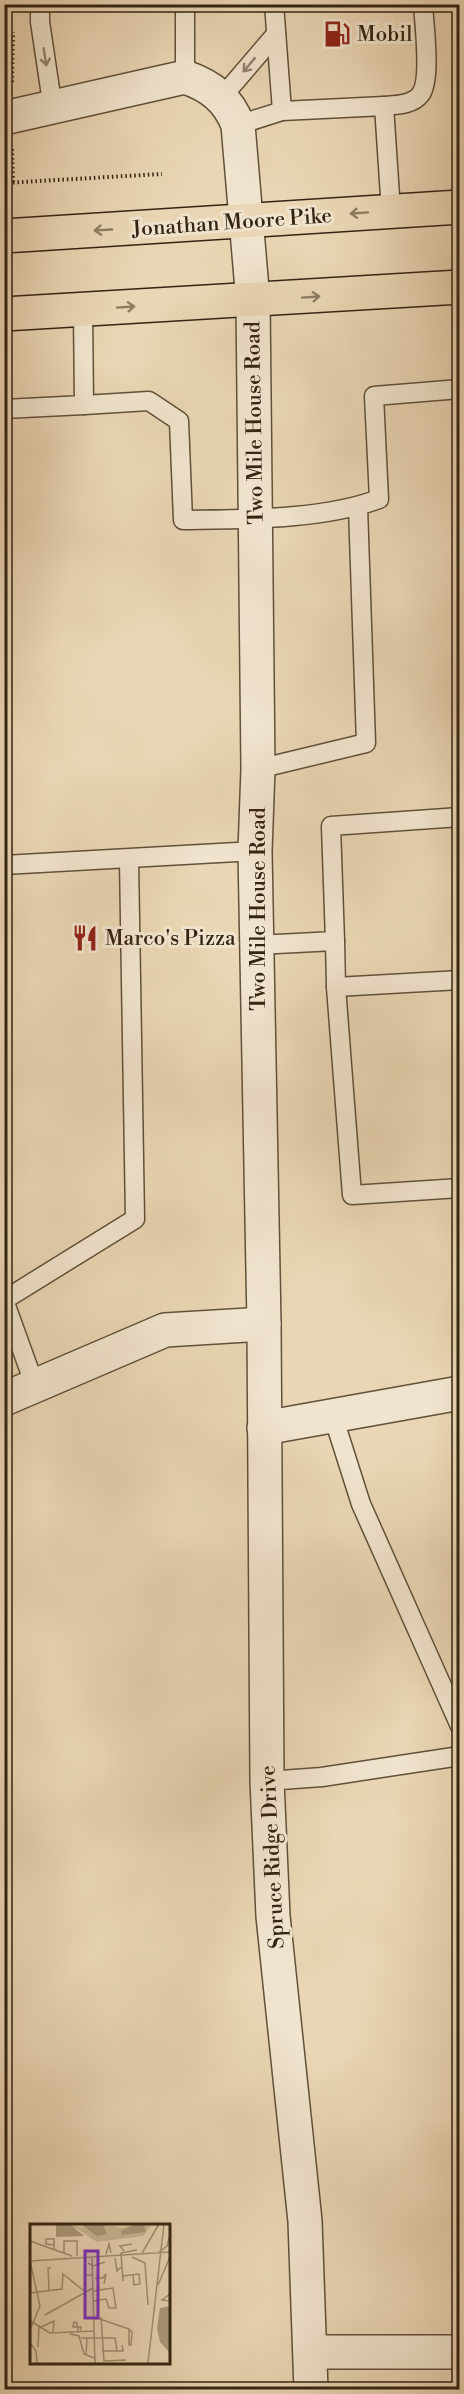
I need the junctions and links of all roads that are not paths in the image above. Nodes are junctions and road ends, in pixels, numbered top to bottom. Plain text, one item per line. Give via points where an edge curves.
1 (40, 4) edge
2 (186, 4) edge
3 (274, 4) edge
4 (423, 4) edge
5 (276, 34) junction
6 (185, 77) junction
7 (222, 97) junction
8 (384, 106) junction
9 (53, 109) junction
10 (282, 111) junction
11 (4, 118) edge
12 (238, 125) junction
13 (459, 207) edge
14 (391, 212) junction
15 (245, 220) junction
16 (4, 236) edge
17 (459, 287) edge
18 (253, 301) junction
19 (83, 310) junction
20 (4, 314) edge
21 (459, 389) edge
22 (84, 405) junction
23 (4, 409) edge
24 (358, 507) junction
25 (255, 519) junction
26 (258, 769) junction
27 (459, 817) edge
28 (255, 851) junction
29 (129, 860) junction
30 (4, 865) edge
31 (335, 941) junction
32 (257, 945) junction
33 (459, 980) edge
34 (336, 987) junction
35 (459, 1188) edge
36 (4, 1300) edge
37 (264, 1324) junction
38 (35, 1386) junction
39 (459, 1393) edge
40 (4, 1399) edge
41 (333, 1416) junction
42 (264, 1428) junction
43 (459, 1726) edge
44 (459, 1756) edge
45 (267, 1781) junction
46 (311, 2352) junction
47 (459, 2352) edge
48 (311, 2390) edge

1 -> 9 lane
2 - 6 lane
3 - 5 lane
4 - 8 lane via 426,79 420,95 405,104
5 -> 7 lane
5 - 10 lane
6 - 7 street
6 - 9 street
7 - 12 street
8 - 10 lane
8 - 14 lane
9 - 11 street
10 - 12 lane
12 - 15 street, Two Mile House Road
13 - 14 highway, Jonathan Moore Pike
14 -> 15 highway, Jonathan Moore Pike
15 -> 16 highway, Jonathan Moore Pike
15 - 18 street, Two Mile House Road
18 -> 17 highway
19 -> 18 highway
18 - 25 street, Two Mile House Road
19 - 20 highway
19 - 22 lane
21 - 24 lane via 374,396 379,499
22 - 23 lane
22 - 25 lane via 149,401 179,421 183,520
24 - 25 lane
24 - 26 lane via 366,743
25 - 26 street, Two Mile House Road
26 - 28 street, Two Mile House Road
27 - 31 lane via 331,826
28 - 29 lane
28 - 32 street, Two Mile House Road
29 - 30 lane
29 - 36 lane via 135,1219
31 - 32 lane
31 - 34 lane
32 - 37 street, Two Mile House Road
33 - 34 lane
34 - 35 lane via 352,1195
36 - 38 lane
37 - 38 street via 165,1330
37 - 42 street, Spruce Ridge Drive
38 - 40 street
39 - 41 street
41 - 42 street
41 - 43 lane via 361,1504
42 - 45 street, Spruce Ridge Drive
44 - 45 lane via 322,1777
45 - 46 street, Spruce Ridge Drive via 273,1916 305,2221
46 - 47 street
46 - 48 street, Spruce Ridge Drive

